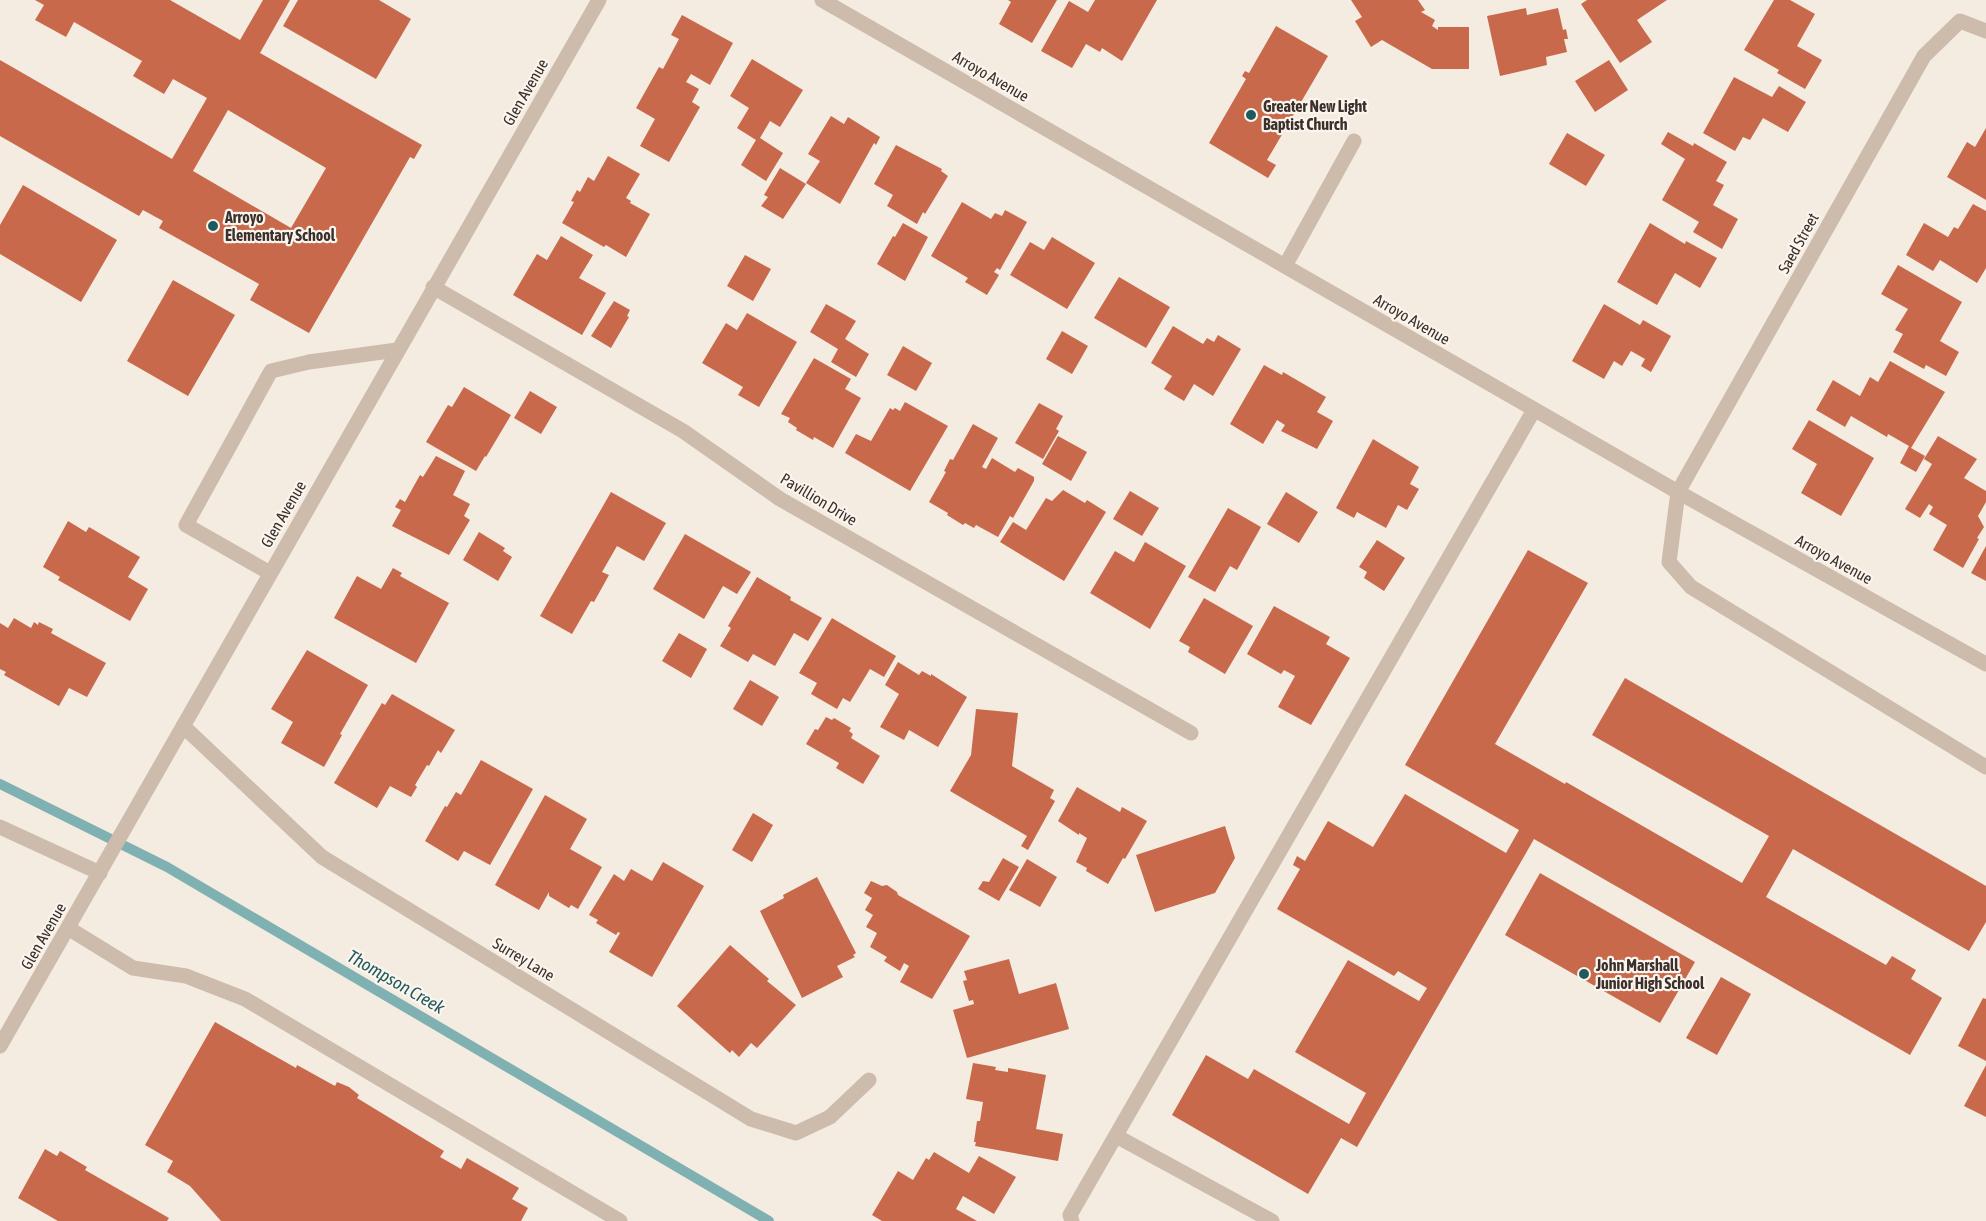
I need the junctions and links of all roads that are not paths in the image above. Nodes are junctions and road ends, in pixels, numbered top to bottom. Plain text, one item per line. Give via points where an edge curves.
1 (599, 0) edge
2 (822, 0) edge
3 (1986, 31) edge
4 (1354, 141) dead end
5 (1285, 266) junction
6 (433, 287) junction
7 (397, 350) junction
8 (1534, 410) junction
9 (1678, 492) junction
10 (270, 573) junction
11 (1986, 664) edge
12 (183, 726) junction
13 (1191, 733) dead end
14 (1986, 767) edge
15 (0, 827) edge
16 (103, 867) junction
17 (68, 928) junction
18 (0, 1046) edge
19 (869, 1080) dead end
20 (1116, 1136) junction
21 (620, 1221) edge
22 (1072, 1221) edge
23 (1272, 1221) edge

1 - 6 street, Glen Avenue
2 - 5 street, Arroyo Avenue
3 - 9 street, Saed Street via 1960,21 1924,56
4 - 5 street
5 - 8 street, Arroyo Avenue
6 - 7 street, Glen Avenue
6 - 13 street, Pavillion Drive via 683,431 780,499
7 - 10 street, Glen Avenue
7 - 10 street via 271,371 186,525
8 - 9 street, Arroyo Avenue
8 - 20 street
9 - 11 street, Arroyo Avenue
9 - 14 street via 1669,562 1691,587
10 - 12 street, Glen Avenue
12 - 16 street, Glen Avenue
12 - 19 street, Surrey Lane via 322,856 751,1119 796,1133 830,1117
15 - 16 street
16 - 17 street, Glen Avenue
17 - 18 street, Glen Avenue
17 - 21 street via 133,968 186,976 245,999
20 - 22 street via 1070,1215
20 - 23 street

